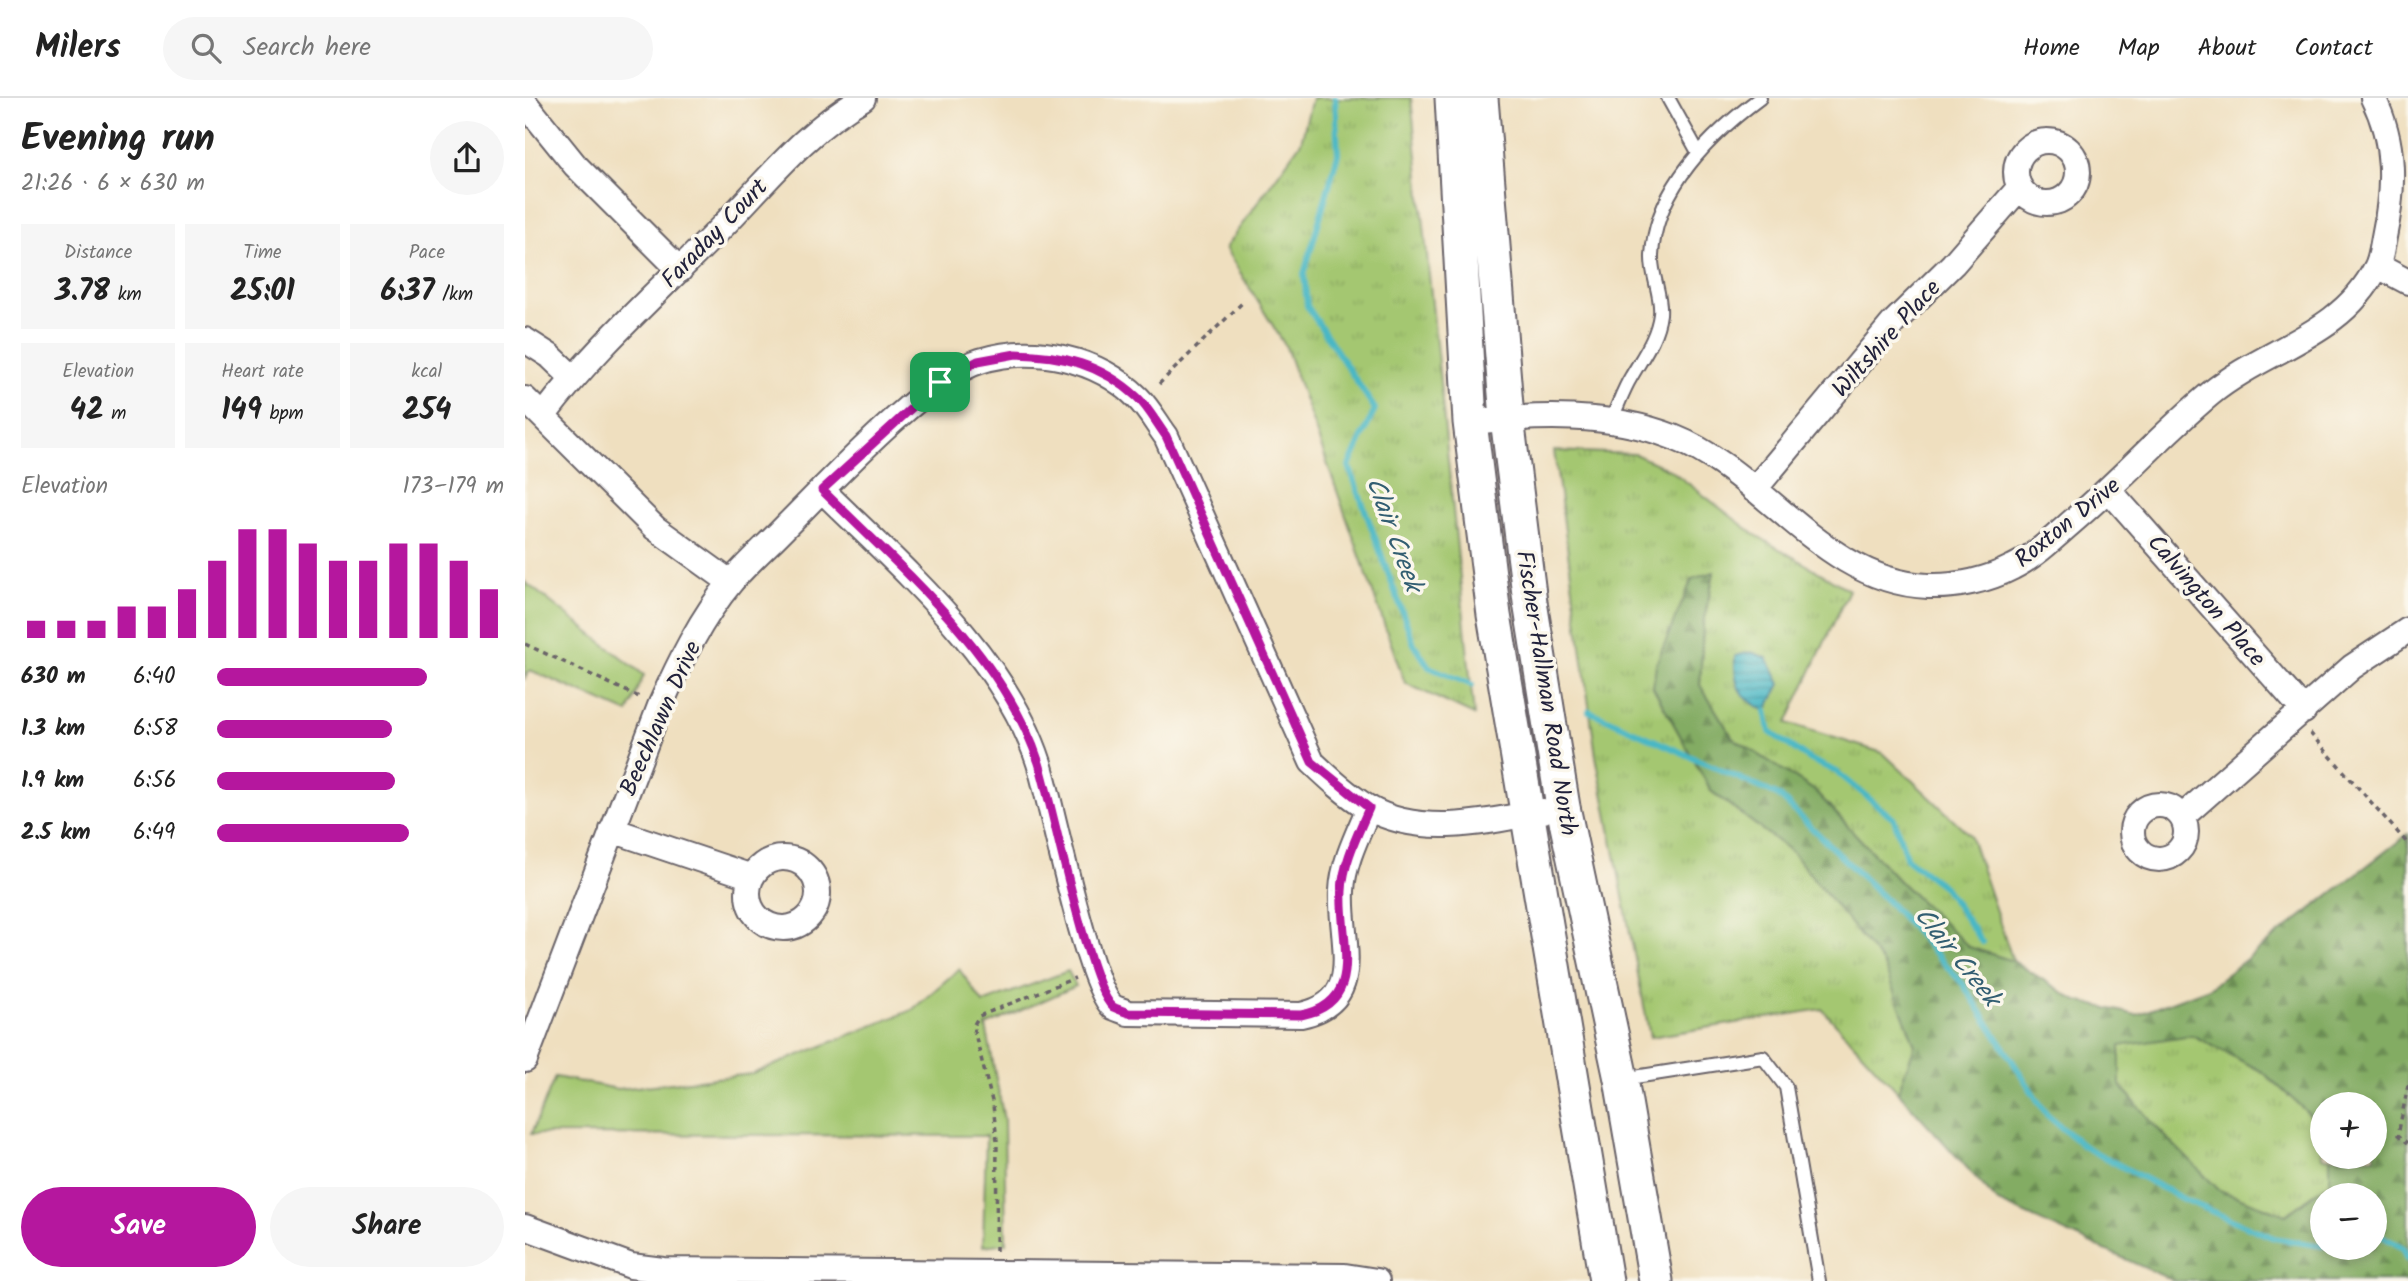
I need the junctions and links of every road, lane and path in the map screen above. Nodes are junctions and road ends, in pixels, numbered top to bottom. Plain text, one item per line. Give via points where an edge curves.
1 (863, 98) edge
2 (1452, 98) edge
3 (1482, 98) edge
4 (1668, 98) edge
5 (1761, 98) edge
6 (2372, 98) edge
7 (525, 103) edge
8 (1697, 152) junction
9 (2020, 187) dead end
10 (2378, 266) junction
11 (680, 270) junction
12 (2408, 282) edge
13 (1243, 302) dead end
14 (525, 340) edge
15 (572, 377) junction
16 (1159, 384) dead end
17 (525, 399) edge
18 (544, 415) junction
19 (1507, 418) junction
20 (1611, 420) junction
21 (1470, 422) junction
22 (2109, 489) junction
23 (822, 490) junction
24 (1754, 490) junction
25 (730, 582) junction
26 (2408, 629) edge
27 (525, 644) edge
28 (660, 706) junction
29 (2304, 711) junction
30 (1563, 807) junction
31 (1369, 808) junction
32 (1527, 814) junction
33 (2182, 817) dead end
34 (612, 830) junction
35 (2408, 844) edge
36 (752, 877) dead end
37 (1093, 971) junction
38 (525, 1060) edge
39 (1621, 1079) junction
40 (2408, 1085) edge
41 (2408, 1143) edge
42 (525, 1227) edge
43 (993, 1275) junction
44 (703, 1276) edge
45 (1377, 1281) edge
46 (1606, 1281) edge
47 (1656, 1281) edge
48 (1819, 1281) edge

1 - 11 street, Faraday Court via 801,142
2 - 21 main road, Fischer-Hallman Road North
3 - 19 main road, Fischer-Hallman Road North
4 - 8 lane
5 - 8 lane
6 - 10 street, Roxton Drive via 2382,117 2393,166 2392,199
7 - 11 street via 575,165
8 - 20 lane via 1655,232 1651,258 1660,312 1652,342
9 - 24 street, Wiltshire Place via 1954,264 1893,323
10 - 12 street
10 - 22 street, Roxton Drive via 2347,310 2315,334 2260,361 2211,393
11 - 15 street, Faraday Court
13 - 16 path
14 - 15 street
15 - 18 street, Faraday Court
17 - 18 street
18 - 25 street via 655,528
19 - 20 street, Roxton Drive
19 - 21 street, Roxton Drive
19 - 30 main road, Fischer-Hallman Road North
20 - 24 street, Roxton Drive via 1676,438
21 - 32 main road, Fischer-Hallman Road North via 1494,615
22 - 24 street, Roxton Drive via 2015,567 1975,581 1929,586 1878,578 1835,553
22 - 29 street, Calvington Place
23 - 25 street, Beechlawn Drive
23 - 31 street, Beechlawn Drive via 924,395 978,361 1016,354 1055,355 1094,368 1137,397 1166,436 1312,762
23 - 37 street via 896,560 955,626 1014,711 1038,761
25 - 28 street, Beechlawn Drive via 684,655
26 - 29 street via 2352,667
27 - 28 path
28 - 34 street, Beechlawn Drive
29 - 33 street
29 - 35 path via 2309,731
30 - 32 street, Beechlawn Drive
30 - 39 main road, Fischer-Hallman Road North
31 - 32 street, Beechlawn Drive via 1422,824 1486,823
31 - 37 street via 1342,889 1346,966 1342,987 1316,1012 1128,1013 1112,1006
32 - 46 main road, Fischer-Hallman Road North
34 - 36 street
34 - 38 street, Beechlawn Drive
37 - 43 path via 979,1016 973,1026 997,1141
39 - 47 main road, Fischer-Hallman Road North
39 - 48 lane via 1763,1057 1786,1087
40 - 41 path via 2398,1135
42 - 44 street via 631,1266
43 - 44 street
43 - 45 street via 1345,1276

